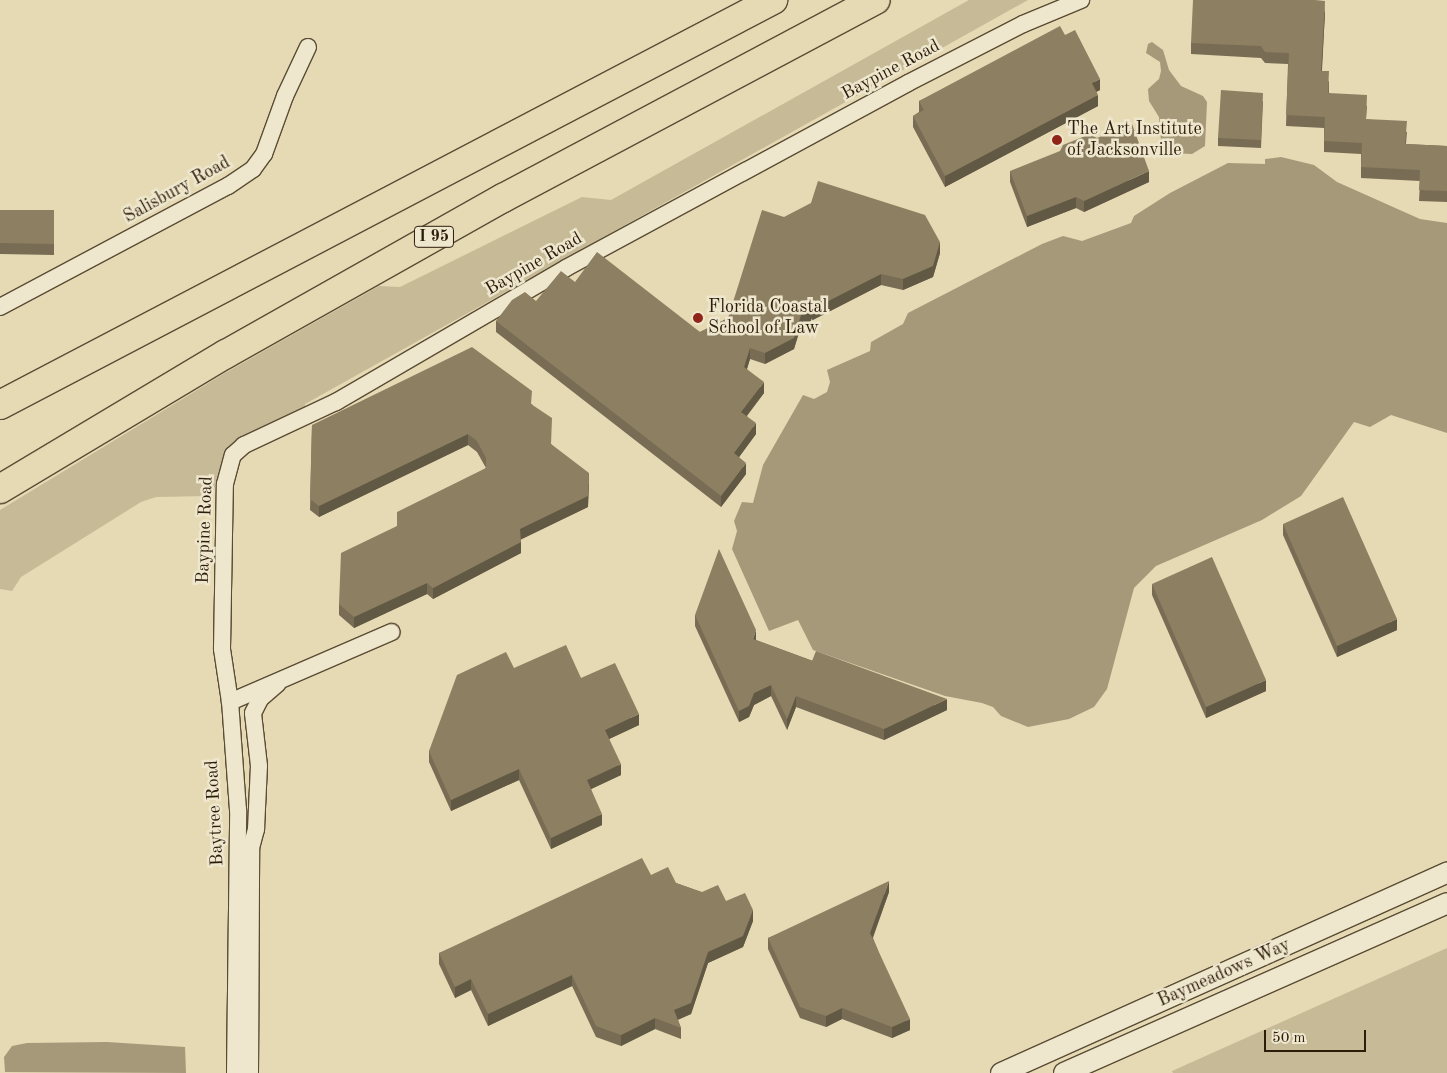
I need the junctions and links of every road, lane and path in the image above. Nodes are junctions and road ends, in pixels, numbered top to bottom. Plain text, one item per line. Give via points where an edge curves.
1 (773, 0) edge
2 (876, 0) edge
3 (1082, 0) edge
4 (308, 47) dead end
5 (0, 307) edge
6 (0, 405) edge
7 (0, 489) edge
8 (392, 632) dead end
9 (277, 684) junction
10 (230, 702) junction
11 (251, 848) junction
12 (1447, 873) edge
13 (1447, 903) edge
14 (235, 1073) edge
15 (250, 1073) edge
16 (1000, 1073) edge
17 (1064, 1073) edge

1 - 6 highway
2 - 7 highway, I 95 via 503,198 226,354
3 - 10 street, Baypine Road via 1023,24 908,83 566,268 336,402 240,448 229,462 225,484 222,649
4 - 5 street, Salisbury Road via 288,88 264,154 253,169 228,186
8 - 9 street
9 - 10 street
9 - 11 street, Baytree Road via 260,699 253,713 259,766 256,829
10 - 11 street, Baytree Road via 245,721 251,754
10 - 14 street, Baytree Road via 238,810
11 - 15 street, Baytree Road
12 - 16 street, Baymeadows Way
13 - 17 street, Baymeadows Way

